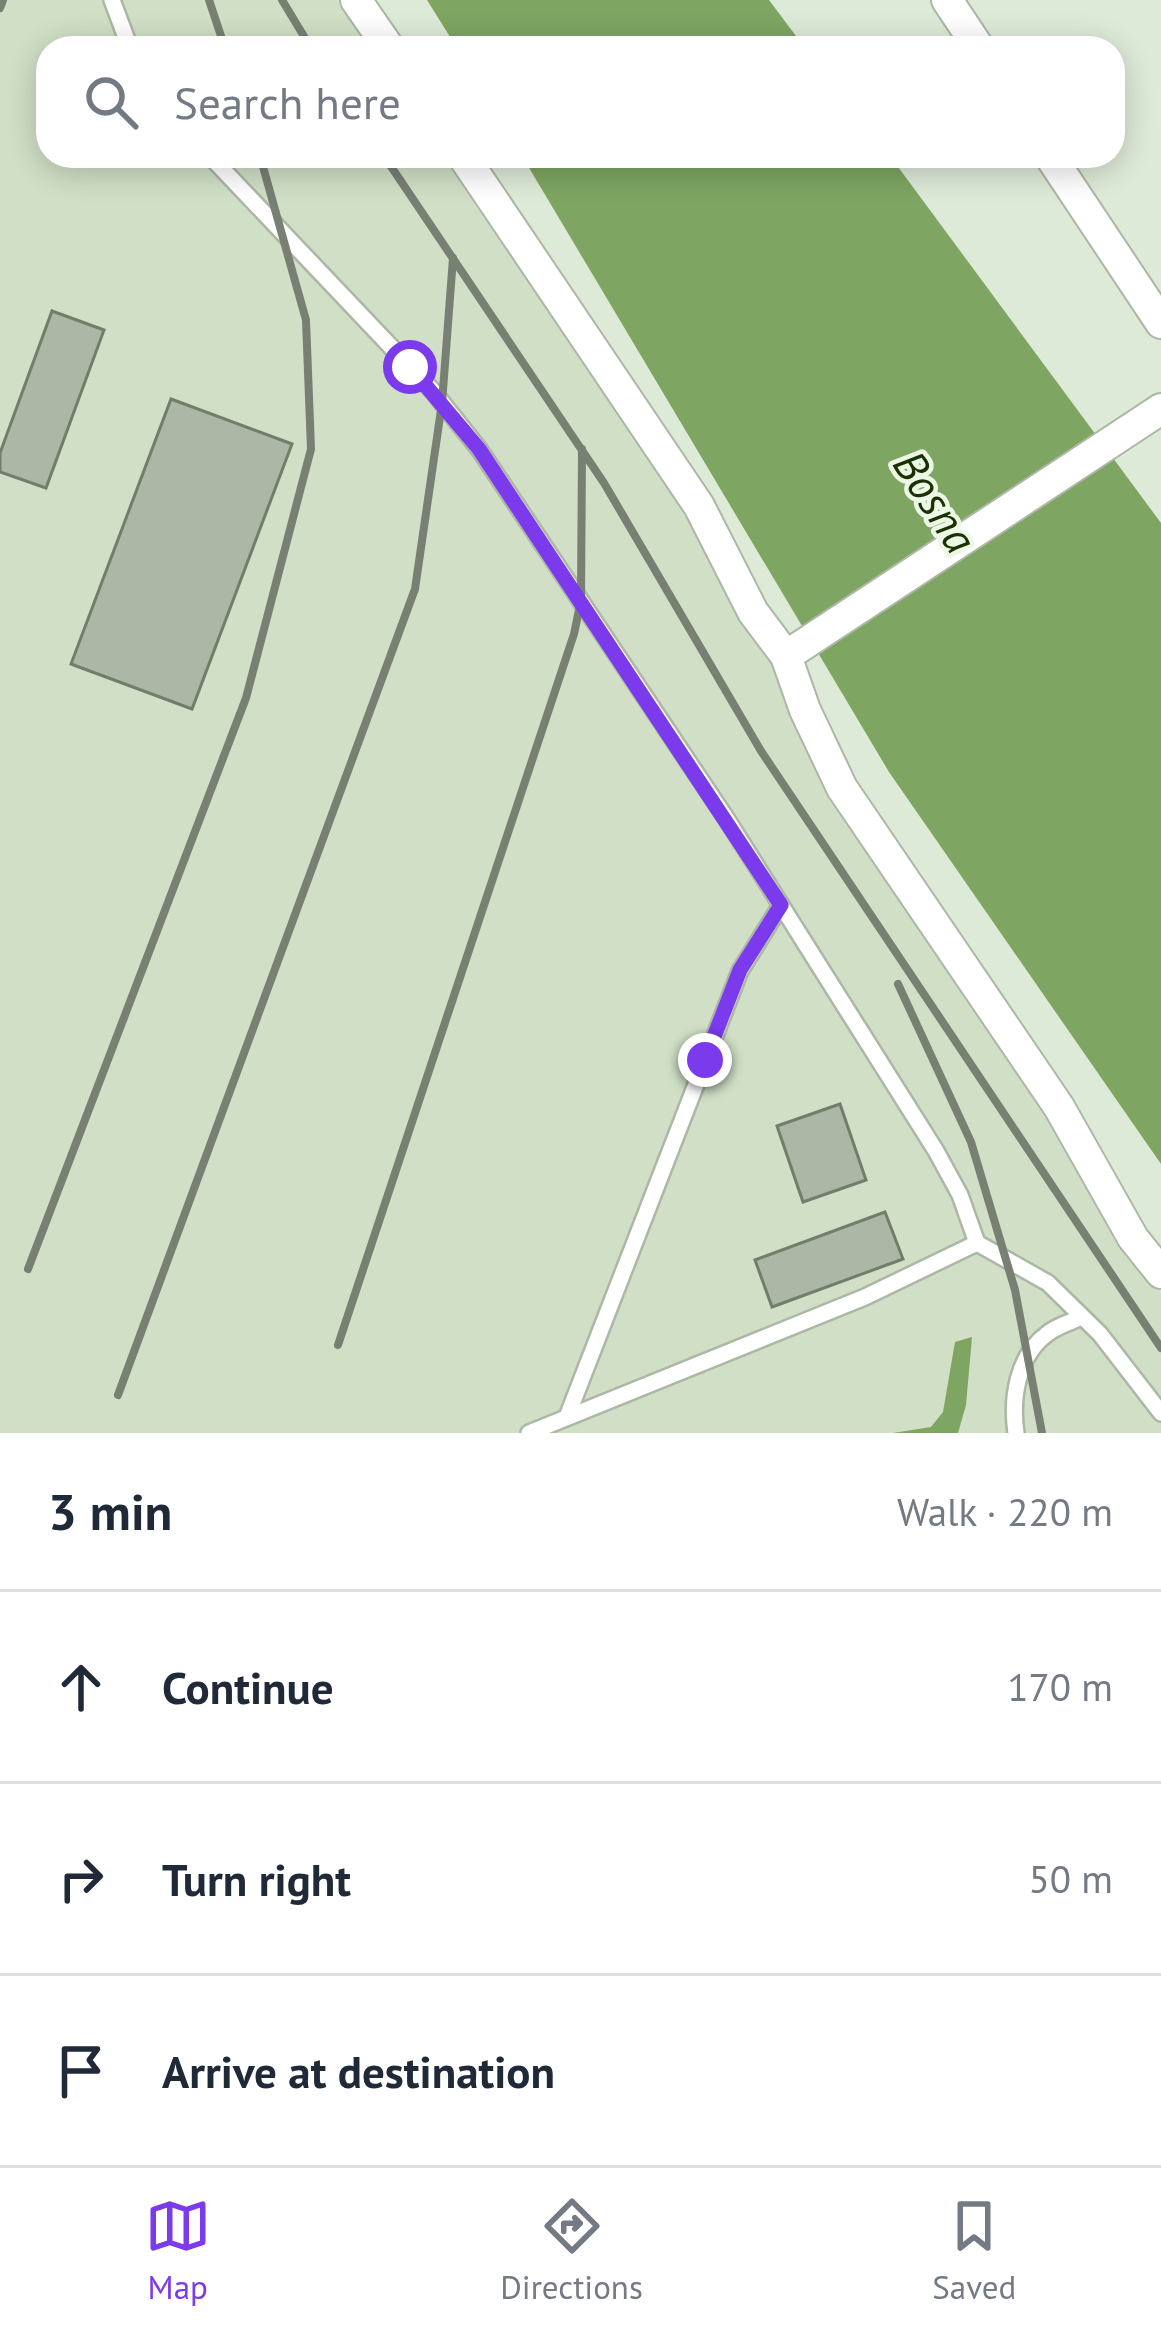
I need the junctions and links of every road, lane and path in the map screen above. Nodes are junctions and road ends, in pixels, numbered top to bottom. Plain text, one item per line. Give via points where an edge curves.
1 (112, 0) edge
2 (356, 0) edge
3 (947, 0) edge
4 (126, 36) edge
5 (381, 36) edge
6 (971, 36) edge
7 (220, 168) edge
8 (471, 168) edge
9 (1058, 168) edge
10 (1160, 321) edge
11 (1161, 409) edge
12 (793, 652) junction
13 (781, 905) junction
14 (977, 1244) junction
15 (1161, 1274) edge
16 (1082, 1316) junction
17 (1161, 1413) edge
18 (567, 1417) junction
19 (529, 1433) edge
20 (1016, 1433) edge

1 - 4 lane
2 - 5 street
3 - 6 street
7 - 13 lane via 433,390 479,449
8 - 12 street via 699,506 753,612
9 - 10 street
11 - 12 street
12 - 15 street via 805,710 842,788 1059,1107
13 - 14 lane via 936,1151
13 - 18 lane via 740,970
14 - 16 lane via 1048,1283
14 - 18 lane
16 - 17 lane
16 - 20 lane via 1047,1333 1029,1353 1012,1411
18 - 19 lane

